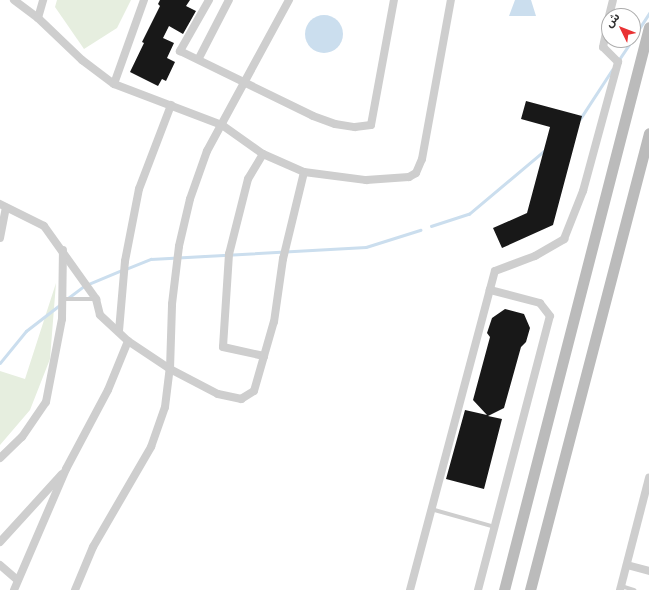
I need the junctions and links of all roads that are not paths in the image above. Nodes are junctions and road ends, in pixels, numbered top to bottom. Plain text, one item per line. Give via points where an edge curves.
1 (14, 0) edge
2 (43, 0) edge
3 (144, 0) edge
4 (209, 0) edge
5 (229, 0) edge
6 (289, 0) edge
7 (394, 0) edge
8 (451, 0) edge
9 (38, 18) junction
10 (649, 27) edge
11 (604, 48) edge
12 (199, 58) junction
13 (246, 81) junction
14 (114, 84) junction
15 (171, 105) junction
16 (222, 125) junction
17 (649, 133) edge
18 (263, 154) junction
19 (304, 172) junction
20 (3, 206) edge
21 (0, 238) edge
22 (63, 250) junction
23 (490, 290) junction
24 (62, 299) junction
25 (96, 299) junction
26 (119, 331) junction
27 (128, 341) junction
28 (264, 356) junction
29 (170, 369) junction
30 (0, 458) edge
31 (66, 469) junction
32 (649, 478) edge
33 (431, 509) junction
34 (495, 527) junction
35 (0, 542) edge
36 (0, 565) edge
37 (627, 565) junction
38 (649, 571) edge
39 (17, 580) junction
40 (621, 588) edge
41 (14, 590) edge
42 (75, 590) edge
43 (410, 590) edge
44 (478, 590) edge
45 (504, 590) edge
46 (530, 590) edge
47 (634, 590) edge

1 - 9 street
2 - 9 street
3 - 14 street
4 - 12 street via 180,51
5 - 12 street
6 - 13 street
7 - 13 street via 371,125 355,127 328,121
8 - 19 street via 422,160 416,173 400,179 366,180
9 - 14 street via 82,60
10 - 45 main road
11 - 23 street via 618,62 584,191 564,238 535,256 495,271
12 - 13 street
13 - 16 street
14 - 15 street
15 - 16 street
15 - 26 street via 139,189 125,261
16 - 18 street
16 - 29 street via 207,151 190,199 179,246 172,304
17 - 46 main road
18 - 19 street
18 - 28 street via 248,179 229,254 223,347
19 - 28 street via 283,259 274,322
20 - 21 street
20 - 22 street via 44,226
22 - 24 street
22 - 25 street
23 - 33 street
23 - 34 street via 540,303 550,316
24 - 25 lane
24 - 30 street via 56,360 46,402 22,437
25 - 26 street via 100,315
26 - 27 street
27 - 29 street
27 - 31 street via 108,390
28 - 29 street via 254,391 241,399 218,394
29 - 42 street via 165,407 151,447 93,547
31 - 35 street
31 - 39 street
32 - 37 street
33 - 34 lane
33 - 43 street
34 - 44 street
36 - 39 street
37 - 38 street
37 - 40 street
39 - 41 street
40 - 47 lane

